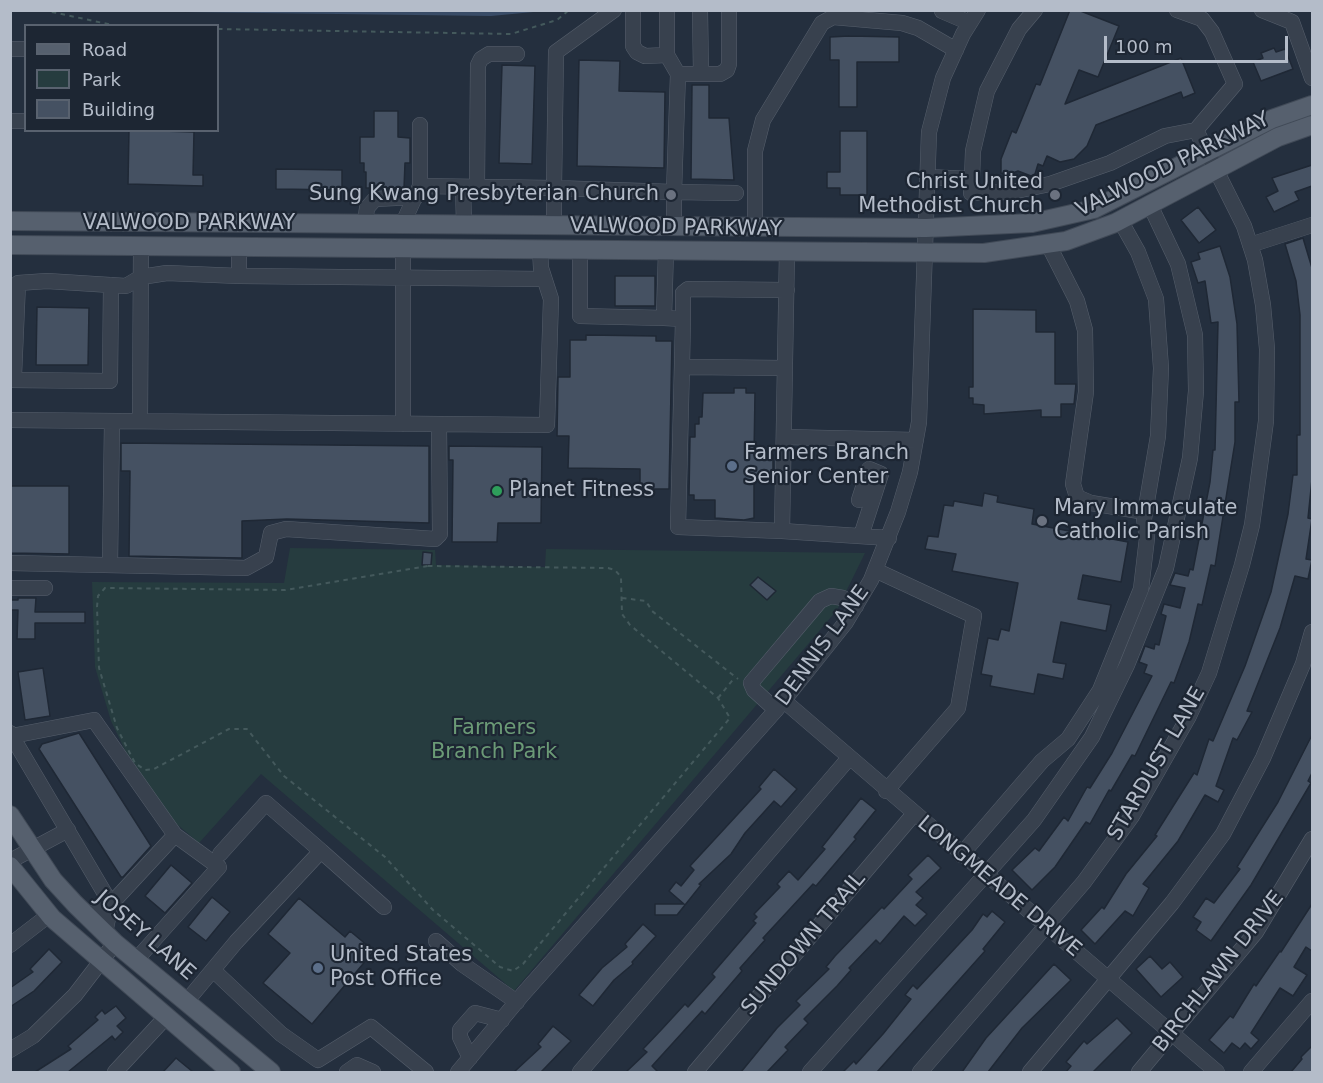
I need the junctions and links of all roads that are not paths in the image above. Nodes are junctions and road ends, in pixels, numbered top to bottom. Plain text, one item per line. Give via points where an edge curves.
1 (614, 10) edge
2 (633, 10) edge
3 (667, 10) edge
4 (700, 10) edge
5 (729, 10) edge
6 (1035, 10) edge
7 (1177, 10) edge
8 (1262, 10) edge
9 (942, 11) edge
10 (974, 17) edge
11 (956, 50) junction
12 (517, 54) dead end
13 (667, 56) junction
14 (678, 74) junction
15 (701, 74) junction
16 (1312, 78) edge
17 (1312, 105) edge
18 (1312, 124) edge
19 (420, 125) dead end
20 (1196, 130) junction
21 (1207, 153) junction
22 (1217, 170) junction
23 (927, 177) junction
24 (972, 179) junction
25 (470, 187) junction
26 (554, 188) junction
27 (418, 192) junction
28 (674, 192) junction
29 (736, 193) dead end
30 (1150, 205) junction
31 (1120, 220) junction
32 (10, 221) edge
33 (239, 222) junction
34 (365, 223) junction
35 (403, 223) junction
36 (464, 224) junction
37 (554, 225) junction
38 (1312, 225) edge
39 (652, 226) junction
40 (674, 226) junction
41 (755, 226) junction
42 (926, 228) junction
43 (1048, 244) junction
44 (10, 245) edge
45 (1250, 245) junction
46 (141, 246) junction
47 (239, 246) junction
48 (403, 247) junction
49 (540, 249) junction
50 (580, 249) junction
51 (666, 250) junction
52 (788, 251) junction
53 (925, 253) junction
54 (239, 276) junction
55 (141, 278) junction
56 (403, 278) junction
57 (544, 279) junction
58 (111, 285) junction
59 (787, 290) junction
60 (664, 318) junction
61 (682, 319) junction
62 (682, 364) junction
63 (785, 368) junction
64 (10, 380) edge
65 (10, 420) edge
66 (112, 421) junction
67 (140, 421) junction
68 (403, 424) junction
69 (439, 424) junction
70 (784, 437) junction
71 (916, 440) junction
72 (859, 500) dead end
73 (1145, 512) junction
74 (782, 531) junction
75 (861, 536) junction
76 (889, 538) junction
77 (10, 563) edge
78 (110, 565) junction
79 (875, 570) junction
80 (10, 588) edge
81 (45, 588) dead end
82 (856, 606) junction
83 (1312, 632) edge
84 (779, 705) junction
85 (11, 734) edge
86 (849, 758) junction
87 (886, 791) junction
88 (10, 815) edge
89 (913, 815) junction
90 (68, 830) junction
91 (175, 836) junction
92 (1312, 839) edge
93 (33, 851) junction
94 (321, 851) junction
95 (220, 854) dead end
96 (961, 855) junction
97 (10, 861) edge
98 (10, 866) edge
99 (984, 875) junction
100 (111, 904) junction
101 (384, 907) dead end
102 (50, 915) junction
103 (87, 916) junction
104 (1047, 927) junction
105 (110, 938) junction
106 (436, 941) dead end
107 (10, 945) edge
108 (136, 960) junction
109 (100, 961) junction
110 (213, 970) junction
111 (1109, 980) junction
112 (1312, 1001) edge
113 (186, 1002) junction
114 (517, 1002) junction
115 (166, 1017) junction
116 (502, 1020) junction
117 (1173, 1034) junction
118 (10, 1050) edge
119 (245, 1052) junction
120 (470, 1058) junction
121 (115, 1072) edge
122 (229, 1072) edge
123 (271, 1072) edge
124 (347, 1072) edge
125 (373, 1072) edge
126 (426, 1072) edge
127 (458, 1072) edge
128 (580, 1072) edge
129 (695, 1072) edge
130 (810, 1072) edge
131 (920, 1072) edge
132 (1030, 1072) edge
133 (1139, 1072) edge
134 (1217, 1072) edge
135 (1251, 1072) edge

1 - 26 street via 556,52
2 - 13 street via 633,46 637,52
3 - 13 street
4 - 15 street
5 - 15 street via 727,70
6 - 24 street via 1019,30 987,91 973,151
7 - 20 street via 1202,19 1212,32 1235,84
8 - 16 street via 1292,22
9 - 10 street
10 - 11 street, DENNIS LANE
11 - 23 street, DENNIS LANE via 943,78 931,124
11 - 41 street via 902,23 833,17 822,23 763,120 755,151
12 - 25 street via 489,54 478,65
13 - 14 street
14 - 15 street
14 - 28 street
17 - 21 main road, VALWOOD PARKWAY via 1272,119
18 - 22 main road, VALWOOD PARKWAY via 1278,137
19 - 27 street
20 - 21 street, STARDUST LANE
20 - 24 street via 1165,136 1110,163 1050,184 1011,192 971,193
21 - 22 street, STARDUST LANE
21 - 42 main road, VALWOOD PARKWAY via 1094,208 1062,217 983,228
22 - 30 main road, VALWOOD PARKWAY
22 - 45 street, STARDUST LANE
23 - 24 street
23 - 42 street, DENNIS LANE
25 - 26 street
25 - 27 street
25 - 36 street
26 - 28 street
26 - 37 street
27 - 34 street via 375,199 367,208
27 - 35 street
28 - 29 street
28 - 40 street
30 - 31 main road, VALWOOD PARKWAY
30 - 99 street via 1178,264 1196,335 1190,458 1166,568 1127,665 1092,737 1034,820
31 - 43 main road, VALWOOD PARKWAY
31 - 73 street via 1138,252 1156,299 1161,375 1157,440
32 - 33 main road, VALWOOD PARKWAY
33 - 34 main road, VALWOOD PARKWAY
33 - 47 main road
34 - 35 main road, VALWOOD PARKWAY
35 - 36 main road, VALWOOD PARKWAY
35 - 48 main road
36 - 37 main road, VALWOOD PARKWAY
37 - 39 main road, VALWOOD PARKWAY
38 - 45 street
39 - 40 main road, VALWOOD PARKWAY
39 - 50 main road via 640,235 591,240
40 - 41 main road, VALWOOD PARKWAY
41 - 42 main road, VALWOOD PARKWAY
42 - 53 street, DENNIS LANE
43 - 53 main road, VALWOOD PARKWAY via 984,253
43 - 73 street via 1077,301 1084,330 1086,393 1073,484 1077,497
44 - 46 main road, VALWOOD PARKWAY
45 - 104 street, STARDUST LANE via 1263,305 1267,349 1266,421 1252,525 1242,565 1209,673 1190,716 1132,816
46 - 47 main road, VALWOOD PARKWAY
46 - 55 street
47 - 48 main road, VALWOOD PARKWAY
47 - 54 street
48 - 49 main road, VALWOOD PARKWAY
48 - 56 street
49 - 50 main road, VALWOOD PARKWAY
49 - 57 street
50 - 51 main road, VALWOOD PARKWAY
50 - 60 street via 580,316
51 - 52 main road, VALWOOD PARKWAY
51 - 60 street
52 - 53 main road, VALWOOD PARKWAY
52 - 59 street
53 - 71 street, DENNIS LANE via 923,366
54 - 55 street via 167,273
54 - 56 street
55 - 58 street via 126,286
55 - 67 street
56 - 57 street
56 - 68 street
57 - 69 street via 550,299 547,425
58 - 64 street via 18,283 14,376
58 - 64 street via 110,381
59 - 61 street via 688,289 683,293
59 - 63 street
60 - 61 street
61 - 62 street
62 - 63 street
62 - 74 street via 678,527
63 - 70 street
65 - 66 street
66 - 67 street
66 - 78 street
67 - 68 street
68 - 69 street
69 - 78 street via 440,534 435,539 286,529 271,533 266,557 246,568
70 - 71 street
70 - 74 street
71 - 76 street, DENNIS LANE
72 - 75 street via 868,469 881,474
73 - 96 street via 1147,538 1142,589 1100,690 1068,739 1042,761
74 - 75 street
75 - 76 street
76 - 79 street, DENNIS LANE
77 - 78 street
79 - 82 street, DENNIS LANE
79 - 87 street via 974,616 958,708
80 - 81 street
82 - 84 street, DENNIS LANE
82 - 84 street, LONGMEADE DRIVE via 831,596 820,601 751,683 754,690
83 - 111 street via 1303,664 1263,758 1223,834
84 - 86 street, LONGMEADE DRIVE
84 - 114 street, DENNIS LANE
85 - 90 street
85 - 91 street via 94,720
86 - 87 street, LONGMEADE DRIVE
86 - 128 street
87 - 89 street, LONGMEADE DRIVE
88 - 93 main road, JOSEY LANE
89 - 96 street, LONGMEADE DRIVE
89 - 129 street, SUNDOWN TRAIL
90 - 93 street
90 - 100 street
91 - 100 street
91 - 108 street via 219,867
92 - 117 street, BIRCHLAWN DRIVE via 1256,932
93 - 97 street
93 - 103 main road, JOSEY LANE via 53,880
94 - 95 street via 266,803
94 - 101 street
94 - 110 street
96 - 99 street, LONGMEADE DRIVE
98 - 102 main road
99 - 104 street, LONGMEADE DRIVE
99 - 130 street
100 - 103 street
100 - 105 street
102 - 107 street
102 - 109 main road
103 - 105 main road, JOSEY LANE
104 - 111 street, LONGMEADE DRIVE
104 - 131 street, STARDUST LANE
105 - 108 main road, JOSEY LANE
105 - 109 street
106 - 114 street
108 - 113 main road, JOSEY LANE
109 - 115 main road
109 - 118 street via 75,995 33,1036
110 - 113 street
110 - 126 street via 281,1034 318,1060 371,1027
111 - 117 street, LONGMEADE DRIVE
111 - 132 street
112 - 135 street
113 - 119 main road, JOSEY LANE
114 - 116 street, DENNIS LANE
115 - 121 street
115 - 122 main road
116 - 120 street, DENNIS LANE
116 - 120 street via 475,1013 460,1030
117 - 133 street, BIRCHLAWN DRIVE
117 - 134 street, LONGMEADE DRIVE
119 - 122 street
119 - 123 main road, JOSEY LANE
120 - 127 street, DENNIS LANE
124 - 125 street via 357,1065

